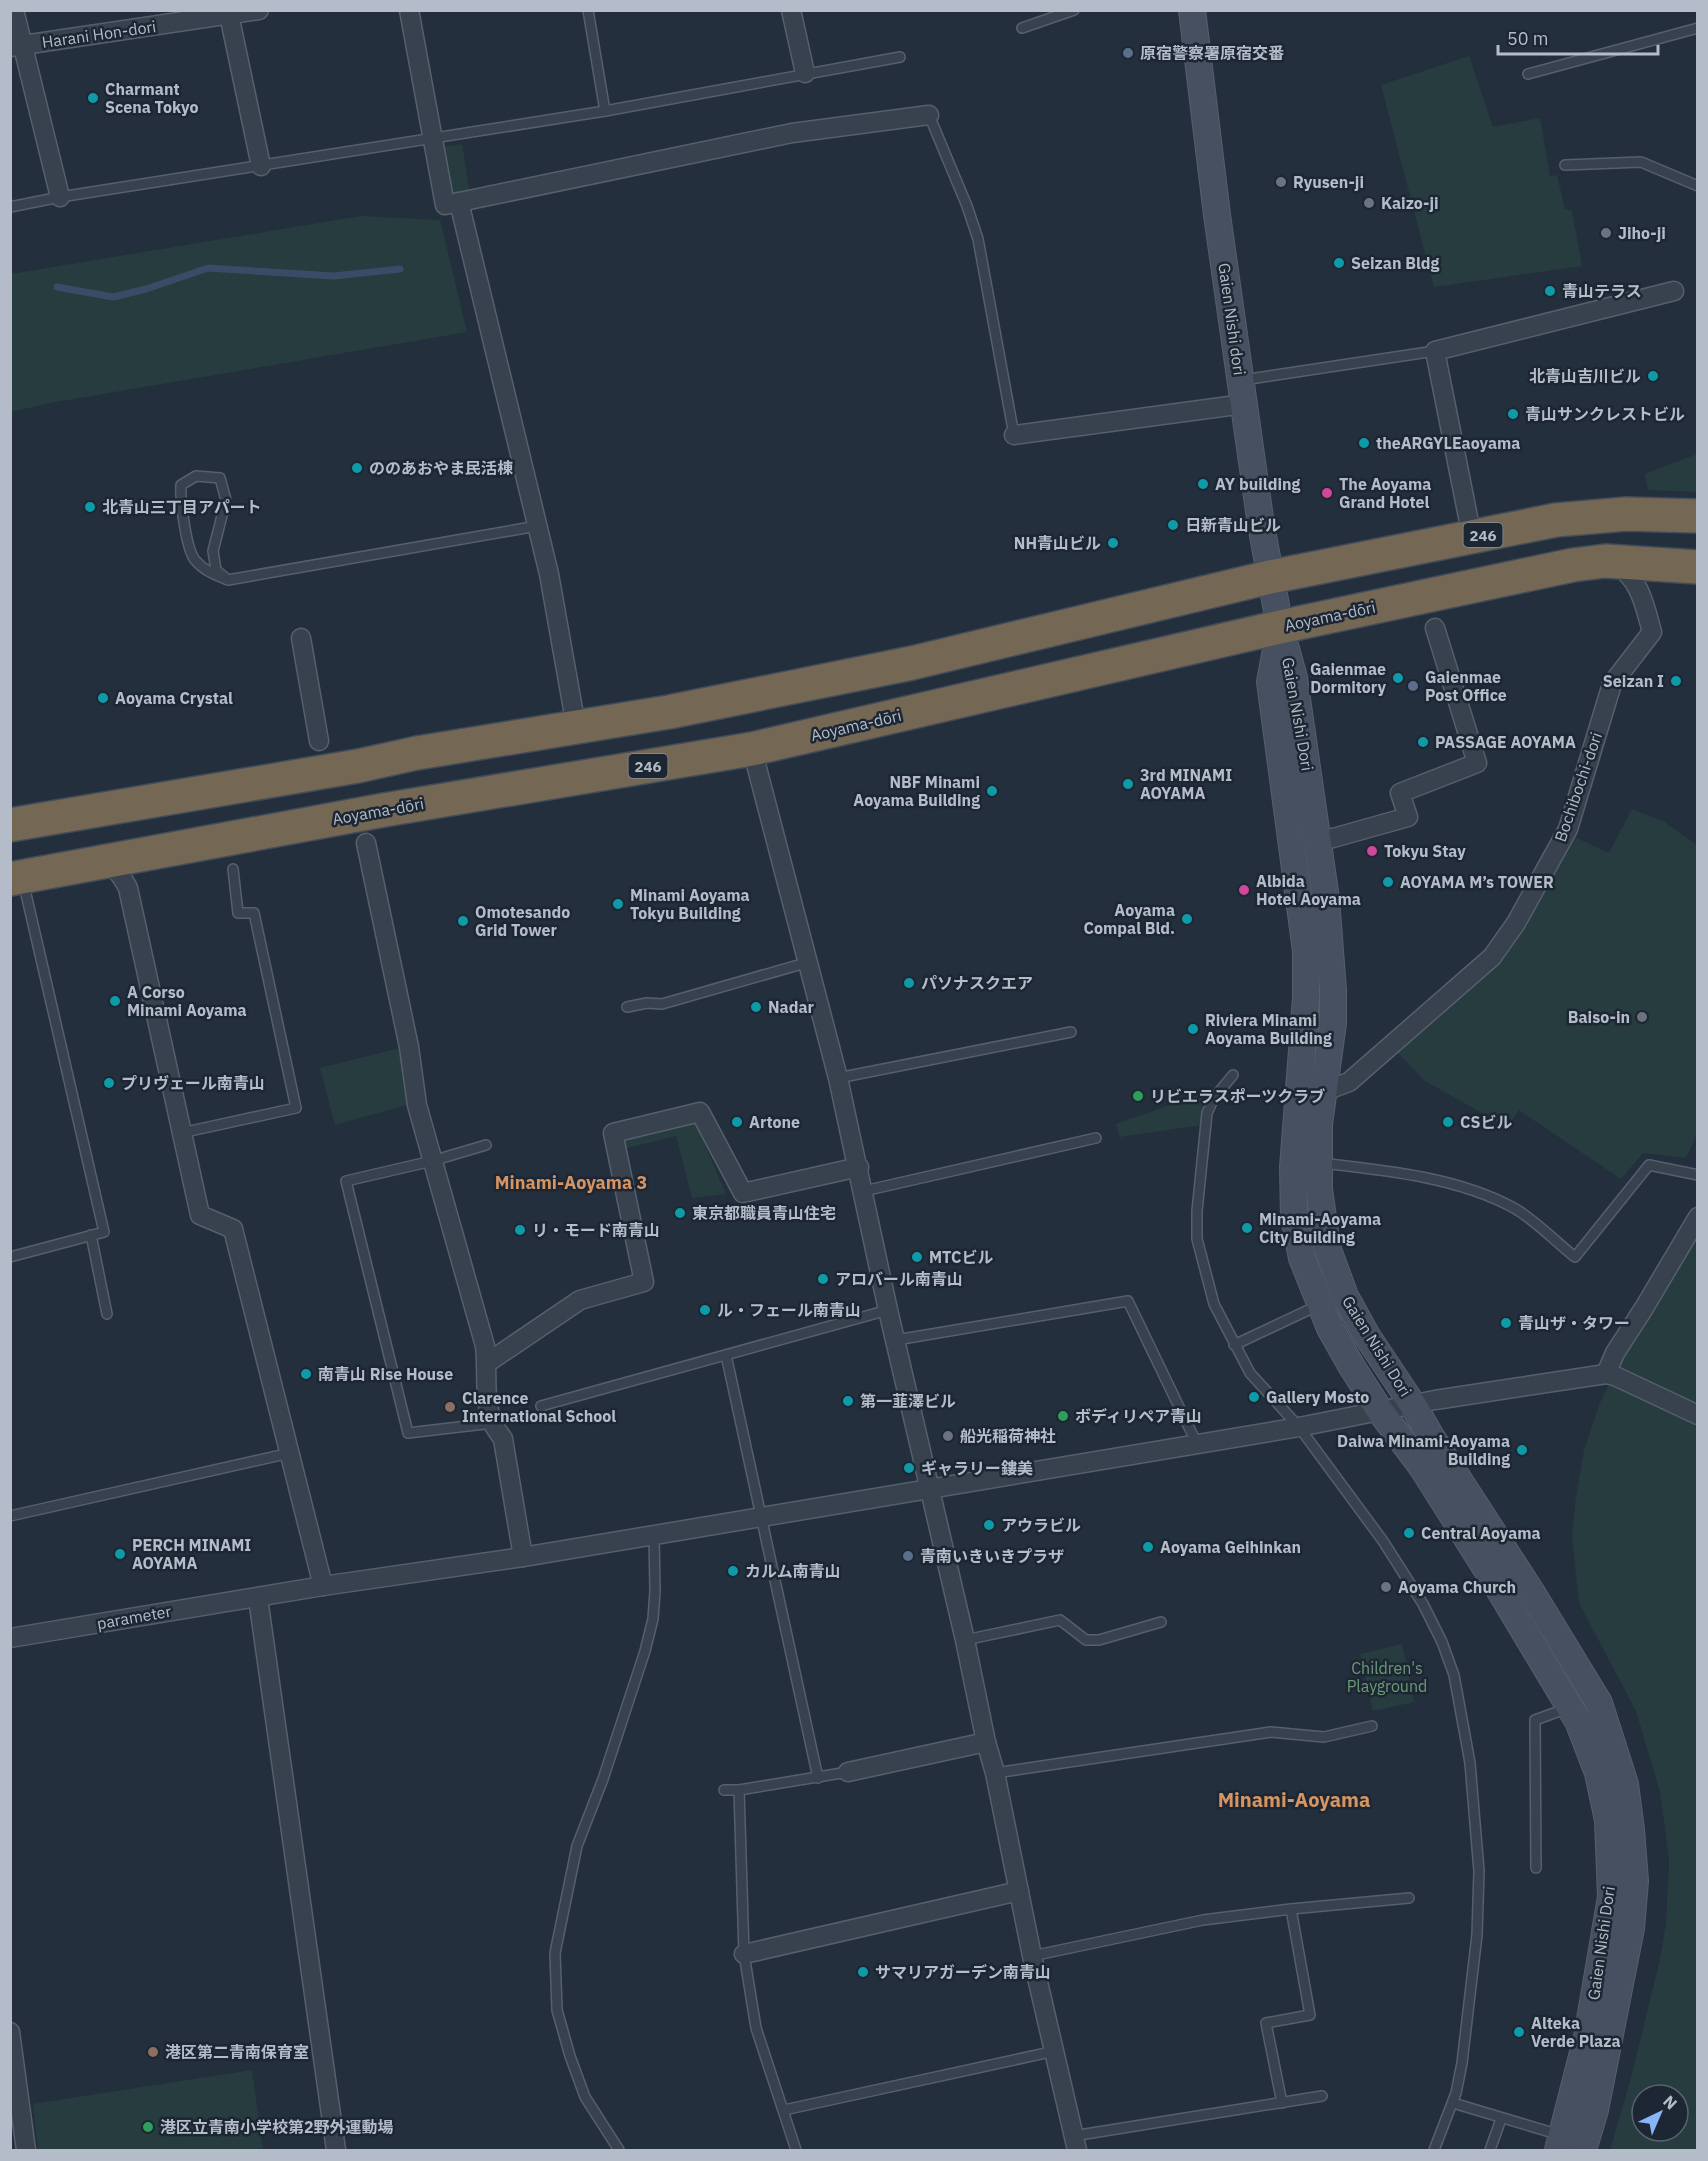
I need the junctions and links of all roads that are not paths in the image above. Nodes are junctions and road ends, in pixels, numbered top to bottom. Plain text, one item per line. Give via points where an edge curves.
1 (14, 10) edge
2 (259, 10) edge
3 (409, 10) edge
4 (588, 10) edge
5 (791, 10) edge
6 (1074, 10) edge
7 (1192, 10) edge
8 (229, 13) edge
9 (1022, 28) dead end
10 (1698, 28) edge
11 (17, 46) edge
12 (900, 57) dead end
13 (805, 73) junction
14 (1528, 74) dead end
15 (604, 111) junction
16 (929, 115) joint
17 (432, 139) junction
18 (1565, 165) dead end
19 (261, 166) junction
20 (1698, 186) edge
21 (60, 197) junction
22 (459, 202) junction
23 (10, 207) edge
24 (1674, 291) dead end
25 (1435, 351) junction
26 (1242, 392) junction
27 (1014, 435) joint
28 (1698, 516) edge
29 (537, 526) junction
30 (1472, 537) junction
31 (1605, 561) junction
32 (1698, 567) edge
33 (1270, 578) junction
34 (228, 580) junction
35 (1280, 627) junction
36 (1435, 628) dead end
37 (301, 638) dead end
38 (576, 726) junction
39 (319, 741) dead end
40 (752, 749) junction
41 (417, 753) junction
42 (432, 802) junction
43 (10, 825) edge
44 (1318, 840) junction
45 (366, 843) dead end
46 (100, 862) junction
47 (233, 869) dead end
48 (16, 879) edge
49 (809, 962) junction
50 (627, 1007) dead end
51 (1071, 1032) dead end
52 (1233, 1075) dead end
53 (838, 1078) junction
54 (1325, 1091) junction
55 (181, 1133) junction
56 (1096, 1138) dead end
57 (486, 1145) dead end
58 (432, 1161) junction
59 (1319, 1162) junction
60 (859, 1167) junction
61 (1698, 1174) edge
62 (864, 1191) junction
63 (1698, 1217) edge
64 (91, 1235) junction
65 (10, 1257) edge
66 (1319, 1305) junction
67 (888, 1310) junction
68 (107, 1314) dead end
69 (896, 1340) junction
70 (1234, 1345) junction
71 (726, 1355) junction
72 (487, 1363) junction
73 (1606, 1374) junction
74 (1413, 1405) junction
75 (541, 1406) dead end
76 (1380, 1411) junction
77 (1698, 1415) edge
78 (493, 1423) junction
79 (1299, 1427) junction
80 (1197, 1444) junction
81 (290, 1453) junction
82 (931, 1488) junction
83 (10, 1516) edge
84 (762, 1517) junction
85 (654, 1534) junction
86 (523, 1557) junction
87 (323, 1586) junction
88 (1532, 1593) junction
89 (258, 1598) junction
90 (1509, 1606) junction
91 (1161, 1622) dead end
92 (10, 1638) edge
93 (965, 1640) junction
94 (1569, 1708) junction
95 (1372, 1726) dead end
96 (986, 1742) junction
97 (848, 1772) joint
98 (995, 1773) junction
99 (818, 1778) junction
100 (724, 1790) dead end
101 (739, 1790) junction
102 (1536, 1868) dead end
103 (1019, 1891) junction
104 (1409, 1898) dead end
105 (1291, 1909) junction
106 (744, 1954) junction
107 (1032, 1956) junction
108 (10, 2032) edge
109 (1055, 2051) junction
110 (1322, 2096) dead end
111 (1281, 2103) junction
112 (1453, 2103) junction
113 (784, 2110) junction
114 (1501, 2119) junction
115 (1075, 2143) edge
116 (1572, 2145) edge
117 (26, 2151) edge
118 (336, 2151) edge
119 (619, 2151) edge
120 (796, 2151) edge
121 (1434, 2151) edge
122 (1490, 2151) edge

1 - 11 street
2 - 8 street, Harani Hon-dori
3 - 17 street
4 - 15 lane
5 - 13 street
6 - 9 lane
7 - 26 main road, Gaien Nishi dori
8 - 11 street, Harani Hon-dori
8 - 19 street
10 - 14 lane
11 - 21 street
12 - 13 lane
13 - 15 lane
15 - 17 lane
16 - 22 street via 792,133
16 - 27 lane via 978,239
17 - 19 lane
17 - 22 street via 446,204
18 - 20 lane via 1641,162
19 - 21 lane
21 - 23 lane
22 - 29 street
24 - 25 street
25 - 26 lane
25 - 30 street
26 - 27 street
26 - 33 main road, Gaien Nishi dori
28 - 30 highway, 246 via 1591,515
29 - 34 lane
29 - 38 street
30 - 33 highway, 246
31 - 32 highway, Aoyama-dōri / 246
31 - 35 highway, Aoyama-dōri / 246 via 1535,572
31 - 54 street, Bochibochi-dori via 1625,571 1635,582 1652,632 1612,684 1568,829 1540,882 1492,957 1349,1082
33 - 35 main road, Gaien Nishi dori
33 - 38 highway, 246 via 912,663 669,712
34 - 34 lane via 193,559 180,502 181,485 196,476 220,478 226,500 213,551 216,570
35 - 40 highway, Aoyama-dōri / 246
35 - 44 main road, Gaien Nishi Dori via 1294,678
35 - 66 main road, Gaien Nishi Dori via 1270,682 1306,951 1293,1167 1294,1217 1302,1258
36 - 44 street via 1477,763 1400,793 1408,817
37 - 39 street
38 - 41 highway, 246
40 - 42 highway, Aoyama-dōri / 246
40 - 49 street
41 - 42 highway via 406,770 409,785
41 - 43 highway, 246
42 - 46 highway, Aoyama-dōri / 246
44 - 54 main road, Gaien Nishi Dori via 1333,990
45 - 58 street via 409,1047 417,1105
46 - 48 highway, Aoyama-dōri / 246
46 - 55 street via 120,873 128,888
47 - 55 lane via 238,913 254,913 296,1108
48 - 64 lane via 38,938 104,1232
49 - 50 lane via 662,1004
49 - 53 street
51 - 53 lane
52 - 70 lane via 1214,1098 1208,1113 1197,1239 1214,1304
53 - 60 street
54 - 59 main road, Gaien Nishi Dori via 1319,1124
55 - 81 street via 200,1215 233,1229
56 - 62 lane
57 - 58 lane
58 - 72 street
58 - 78 lane via 346,1181 408,1433
59 - 61 lane via 1388,1171 1493,1197 1516,1209 1575,1257 1649,1165
59 - 74 main road, Gaien Nishi Dori via 1321,1216 1327,1247 1345,1296
60 - 62 street
60 - 72 street via 743,1193 700,1112 613,1133 644,1282 580,1300
62 - 67 street
63 - 73 street
64 - 65 lane
64 - 68 lane
66 - 70 lane
66 - 76 main road, Gaien Nishi Dori
67 - 69 street
67 - 71 lane
69 - 80 lane via 1128,1301
69 - 82 street
70 - 79 lane via 1250,1373
71 - 75 lane
71 - 84 lane
72 - 78 street via 486,1394
73 - 74 street, parameter
73 - 77 street
74 - 76 street, parameter
74 - 88 main road, Gaien Nishi Dori
76 - 79 street, parameter
76 - 90 main road, Gaien Nishi Dori via 1410,1448
78 - 86 street via 503,1439
79 - 80 street, parameter
79 - 112 lane via 1383,1541 1423,1604 1454,1675 1470,1763 1479,1871 1468,2017
80 - 82 street, parameter
81 - 83 lane
81 - 87 street
82 - 84 street, parameter
82 - 93 street
84 - 85 street, parameter
84 - 99 lane
85 - 86 street, parameter via 594,1539
85 - 119 lane via 655,1591 645,1651 577,1846 555,1953 558,2010 570,2056 585,2097
86 - 87 street, parameter
87 - 89 street, parameter
88 - 90 main road
88 - 116 main road, Gaien Nishi Dori via 1599,1703 1624,1784 1635,1881 1631,1928 1595,2110
89 - 92 street, parameter
89 - 118 street
90 - 94 main road, Gaien Nishi Dori
91 - 93 lane via 1100,1641 1086,1640 1060,1620
93 - 96 street
94 - 102 lane via 1535,1720
94 - 116 main road, Gaien Nishi Dori via 1598,1773 1608,1820 1611,1897
95 - 98 lane via 1324,1737 1271,1732
96 - 97 street
96 - 98 street
97 - 99 lane
98 - 103 street
99 - 101 lane
100 - 101 lane
101 - 106 lane
103 - 106 street
103 - 107 street
104 - 105 lane
105 - 107 lane via 1203,1920
105 - 111 lane via 1310,2015 1266,2023
106 - 113 lane via 756,2028
107 - 109 street
108 - 117 street
109 - 113 lane
109 - 115 street
110 - 111 lane
111 - 115 lane
112 - 114 lane
112 - 121 lane
113 - 120 lane
114 - 116 lane
114 - 122 lane

